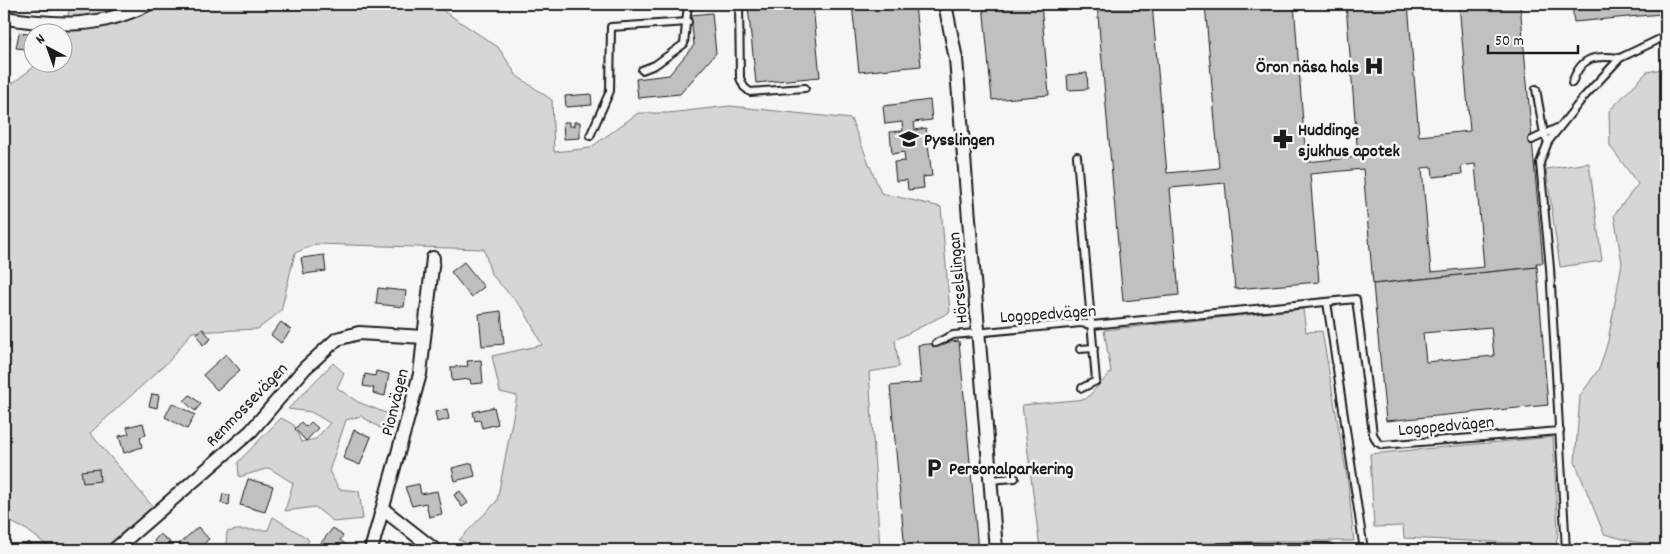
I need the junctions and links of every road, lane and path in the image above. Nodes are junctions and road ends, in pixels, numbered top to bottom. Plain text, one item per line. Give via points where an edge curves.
1 (148, 4) edge
2 (688, 4) edge
3 (739, 4) edge
4 (945, 4) edge
5 (4, 18) edge
6 (688, 22) junction
7 (1666, 36) edge
8 (1620, 58) junction
9 (642, 70) dead end
10 (1572, 83) dead end
11 (805, 88) dead end
12 (1536, 90) dead end
13 (1562, 125) junction
14 (1544, 134) junction
15 (590, 136) dead end
16 (1532, 140) dead end
17 (1548, 142) junction
18 (1077, 156) dead end
19 (433, 258) dead end
20 (1326, 302) junction
21 (1092, 326) junction
22 (979, 333) junction
23 (423, 338) junction
24 (936, 343) dead end
25 (1094, 348) junction
26 (1080, 349) dead end
27 (1082, 388) dead end
28 (1560, 431) junction
29 (1015, 478) dead end
30 (990, 480) junction
31 (384, 510) junction
32 (114, 550) edge
33 (371, 550) edge
34 (435, 550) edge
35 (996, 550) edge
36 (1220, 550) edge
37 (1328, 550) edge
38 (1364, 550) edge
39 (1566, 550) edge

1 - 5 street via 104,20 82,24
2 - 6 lane
3 - 11 lane via 740,78 744,87 750,92
4 - 22 street, Hörselslingan via 956,59
6 - 9 lane via 684,44 656,65
6 - 15 lane via 612,27 610,91
7 - 8 lane
8 - 10 lane via 1599,55 1584,62 1576,70
8 - 13 lane
12 - 14 lane
13 - 14 lane
13 - 17 lane
14 - 16 lane
14 - 17 lane
17 - 28 lane via 1540,164
18 - 21 lane
19 - 23 street, Pionvägen
20 - 21 lane, Logopedvägen
20 - 28 lane, Logopedvägen via 1356,299 1373,434 1382,445
20 - 38 lane
21 - 22 lane, Logopedvägen via 1081,323
21 - 25 lane
22 - 24 lane, Logopedvägen via 953,335
22 - 30 street, Hörselslingan
23 - 31 street, Pionvägen via 420,374
23 - 32 street, Renmossevägen via 359,333 337,339 305,368 251,431
25 - 26 lane
25 - 27 lane via 1096,381
28 - 39 lane
29 - 30 lane
30 - 35 street, Hörselslingan
31 - 33 street, Pionvägen
31 - 34 street
36 - 37 street

